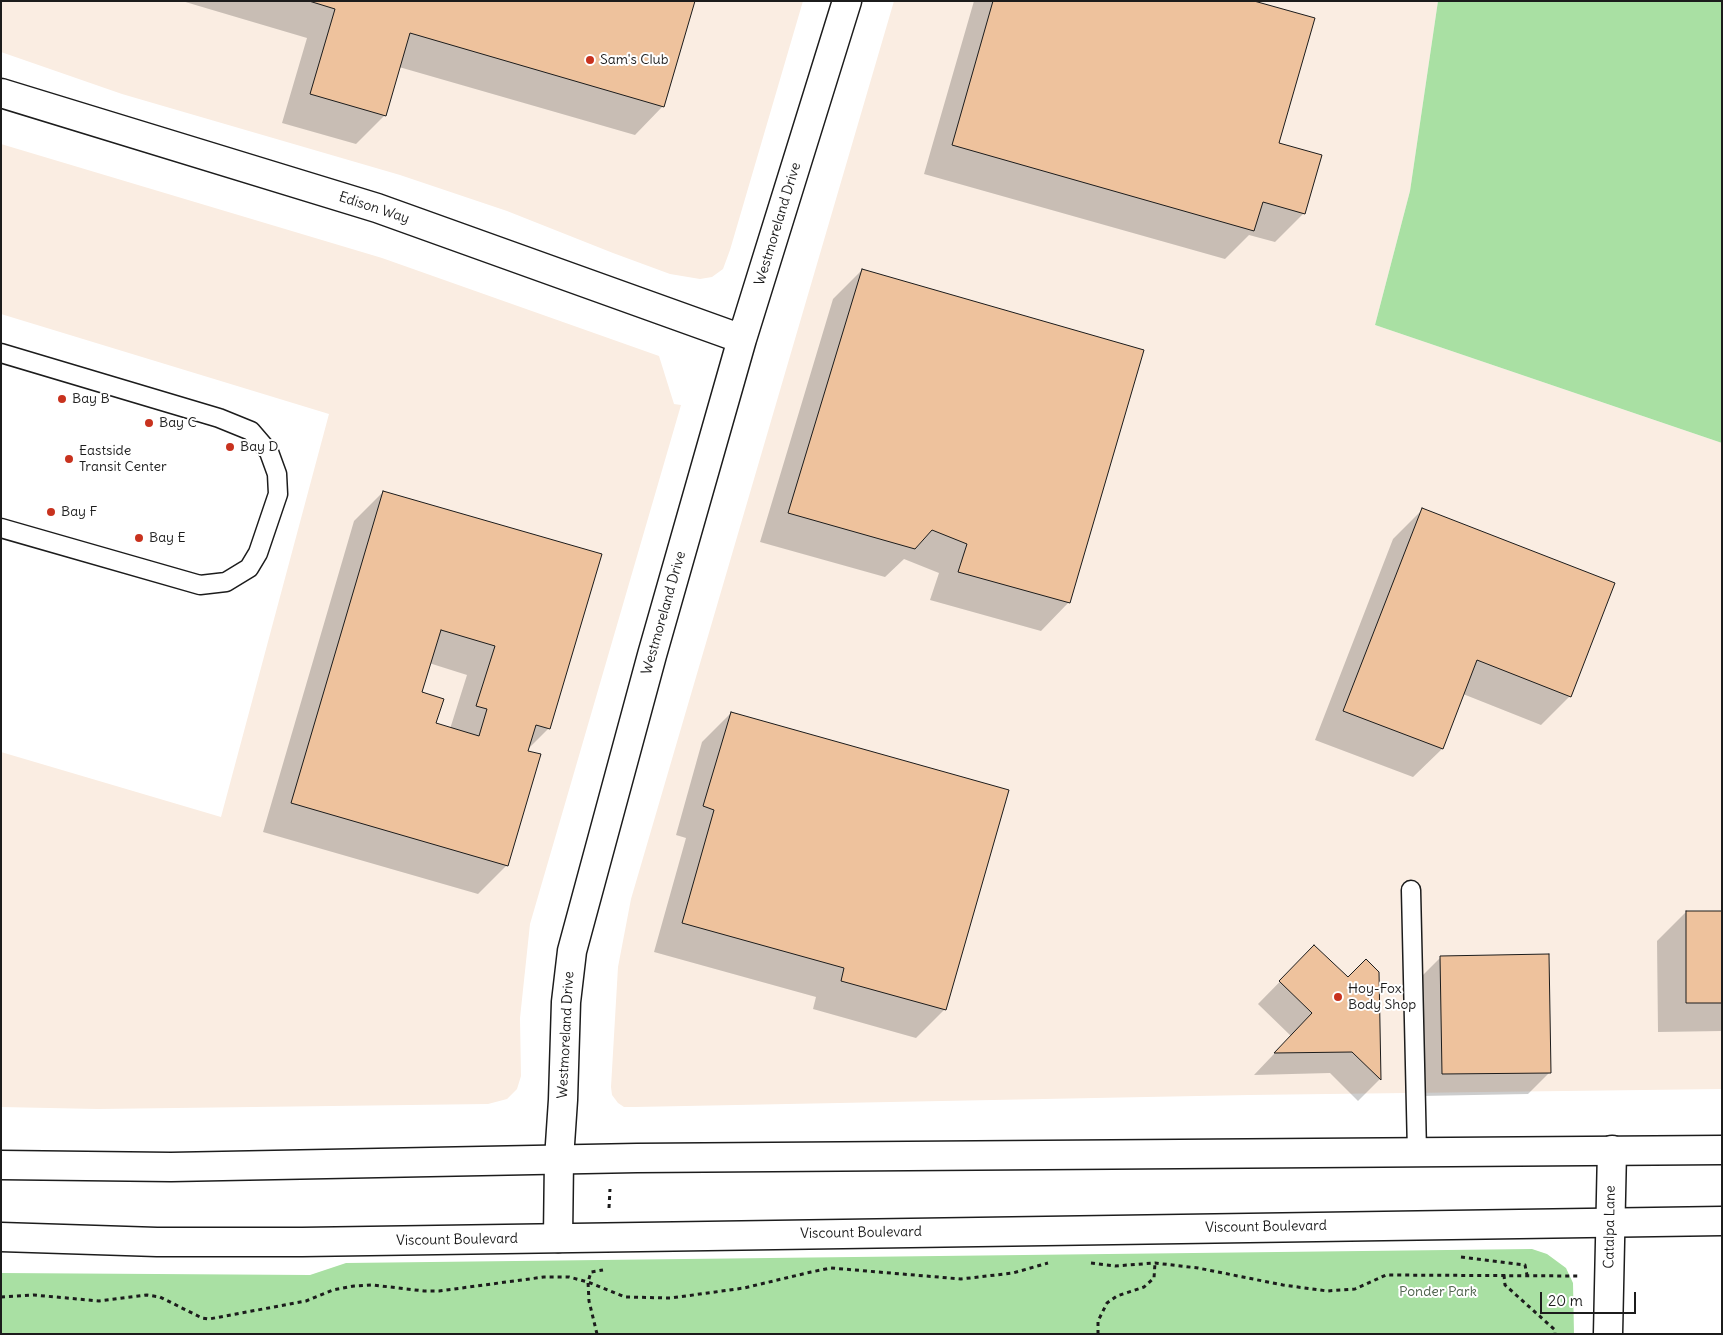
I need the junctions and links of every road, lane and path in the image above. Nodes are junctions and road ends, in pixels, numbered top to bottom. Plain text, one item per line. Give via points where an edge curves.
1 (847, 1) edge
2 (1, 92) edge
3 (742, 338) junction
4 (1, 354) edge
5 (1, 528) edge
6 (1411, 890) dead end
7 (1612, 1150) junction
8 (1722, 1150) edge
9 (1417, 1152) junction
10 (559, 1159) junction
11 (1, 1165) edge
12 (1722, 1221) edge
13 (1610, 1222) junction
14 (1, 1237) edge
15 (558, 1238) junction
16 (1054, 1262) dead end
17 (1090, 1263) dead end
18 (1154, 1263) junction
19 (1504, 1275) junction
20 (1609, 1277) junction
21 (1, 1297) edge
22 (1098, 1334) edge
23 (1555, 1334) edge
24 (1608, 1334) edge

1 - 3 main road, Westmoreland Drive
2 - 3 main road, Edison Way via 386,211
3 - 10 main road, Westmoreland Drive via 572,951 566,1002
4 - 5 lane via 219,418 251,432 269,452 278,494 258,553 249,568 226,582 200,585
6 - 9 lane
7 - 8 main road
7 - 9 main road
7 - 13 main road, Catalpa Lane
9 - 10 main road
10 - 11 main road via 171,1166
10 - 15 main road, Westmoreland Drive
12 - 13 main road, Viscount Boulevard
13 - 15 main road, Viscount Boulevard
13 - 20 main road, Catalpa Lane
14 - 15 main road, Viscount Boulevard via 157,1242
16 - 21 path via 1013,1273 961,1279 831,1268 744,1288 671,1298 625,1297 569,1277 544,1277 439,1291 354,1286 306,1301 209,1320 160,1297 147,1295 100,1301 34,1295
17 - 18 path via 1115,1266
18 - 19 path via 1326,1291 1355,1288 1386,1275
18 - 22 path via 1154,1278 1144,1287 1107,1303 1098,1321
19 - 20 path
19 - 23 path via 1505,1286 1555,1330
20 - 24 main road, Catalpa Lane

